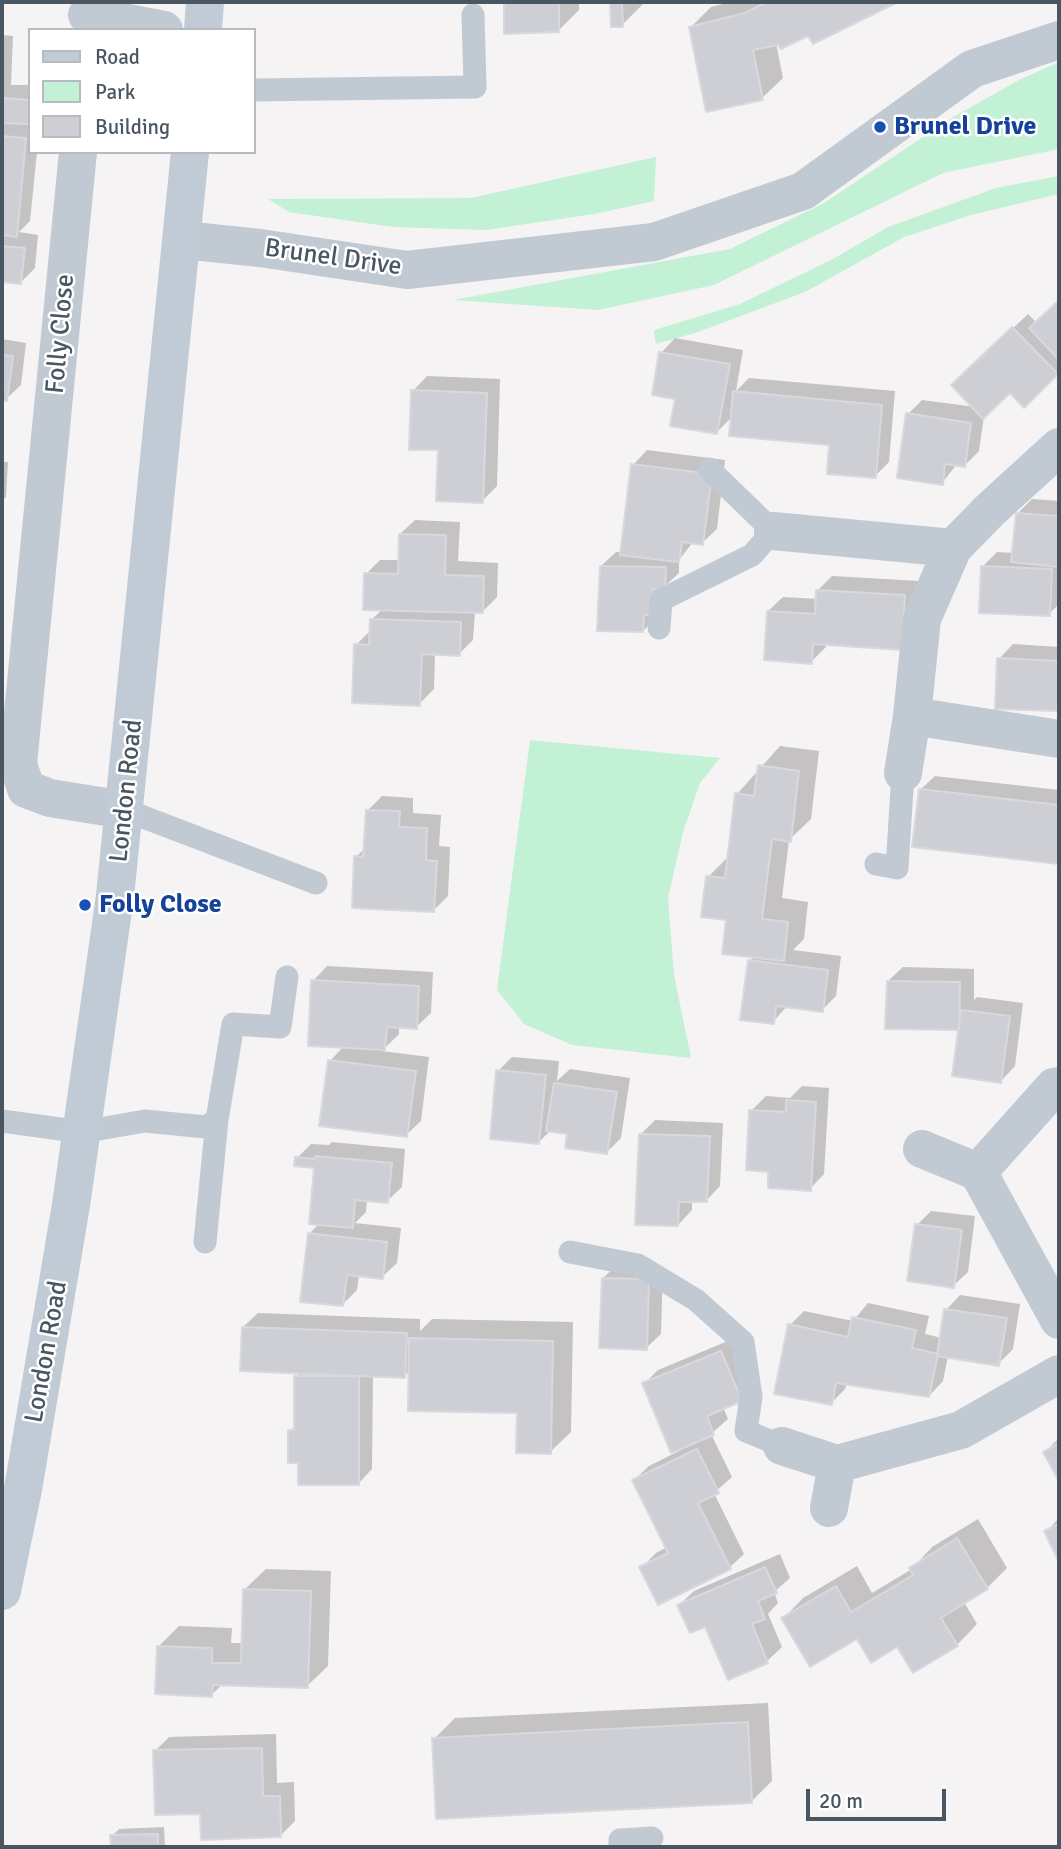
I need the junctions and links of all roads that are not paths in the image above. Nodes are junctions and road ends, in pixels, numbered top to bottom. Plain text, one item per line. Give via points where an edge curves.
1 (205, 2) edge
2 (472, 15) dead end
3 (87, 16) edge
4 (153, 28) edge
5 (203, 28) edge
6 (1059, 40) edge
7 (256, 90) edge
8 (78, 154) edge
9 (190, 154) edge
10 (183, 240) junction
11 (1059, 447) edge
12 (709, 469) dead end
13 (773, 531) junction
14 (953, 548) junction
15 (659, 628) dead end
16 (912, 716) junction
17 (1059, 739) edge
18 (903, 773) joint
19 (125, 810) junction
20 (876, 864) dead end
21 (316, 883) dead end
22 (287, 977) dead end
23 (1059, 1086) edge
24 (217, 1120) junction
25 (2, 1121) edge
26 (82, 1132) junction
27 (922, 1149) dead end
28 (978, 1172) junction
29 (205, 1242) dead end
30 (570, 1252) dead end
31 (1059, 1320) edge
32 (1059, 1374) edge
33 (782, 1446) joint
34 (837, 1464) junction
35 (829, 1508) dead end
36 (2, 1591) edge
37 (652, 1838) dead end
38 (620, 1847) edge

1 - 5 main road
2 - 7 lane via 475,88
3 - 4 street
6 - 10 street, Brunel Drive via 972,69 803,191 654,242 407,270
8 - 19 street, Folly Close via 18,764 26,789 50,798
9 - 10 main road, London Road
10 - 19 main road, London Road
11 - 14 street
12 - 13 lane
13 - 14 street
13 - 15 lane via 752,555 661,600
14 - 16 street via 922,619
16 - 17 street
16 - 18 street
18 - 20 lane via 897,868
19 - 21 lane
19 - 26 main road, London Road
22 - 24 lane via 280,1027 233,1024
23 - 28 street
24 - 26 lane via 206,1127 145,1121
24 - 29 lane
25 - 26 lane
26 - 36 main road, London Road
27 - 28 street
28 - 31 street
30 - 33 lane via 638,1265 696,1300 743,1342 751,1397 746,1431
32 - 34 street via 961,1430
33 - 34 street
34 - 35 street
37 - 38 lane via 620,1840

